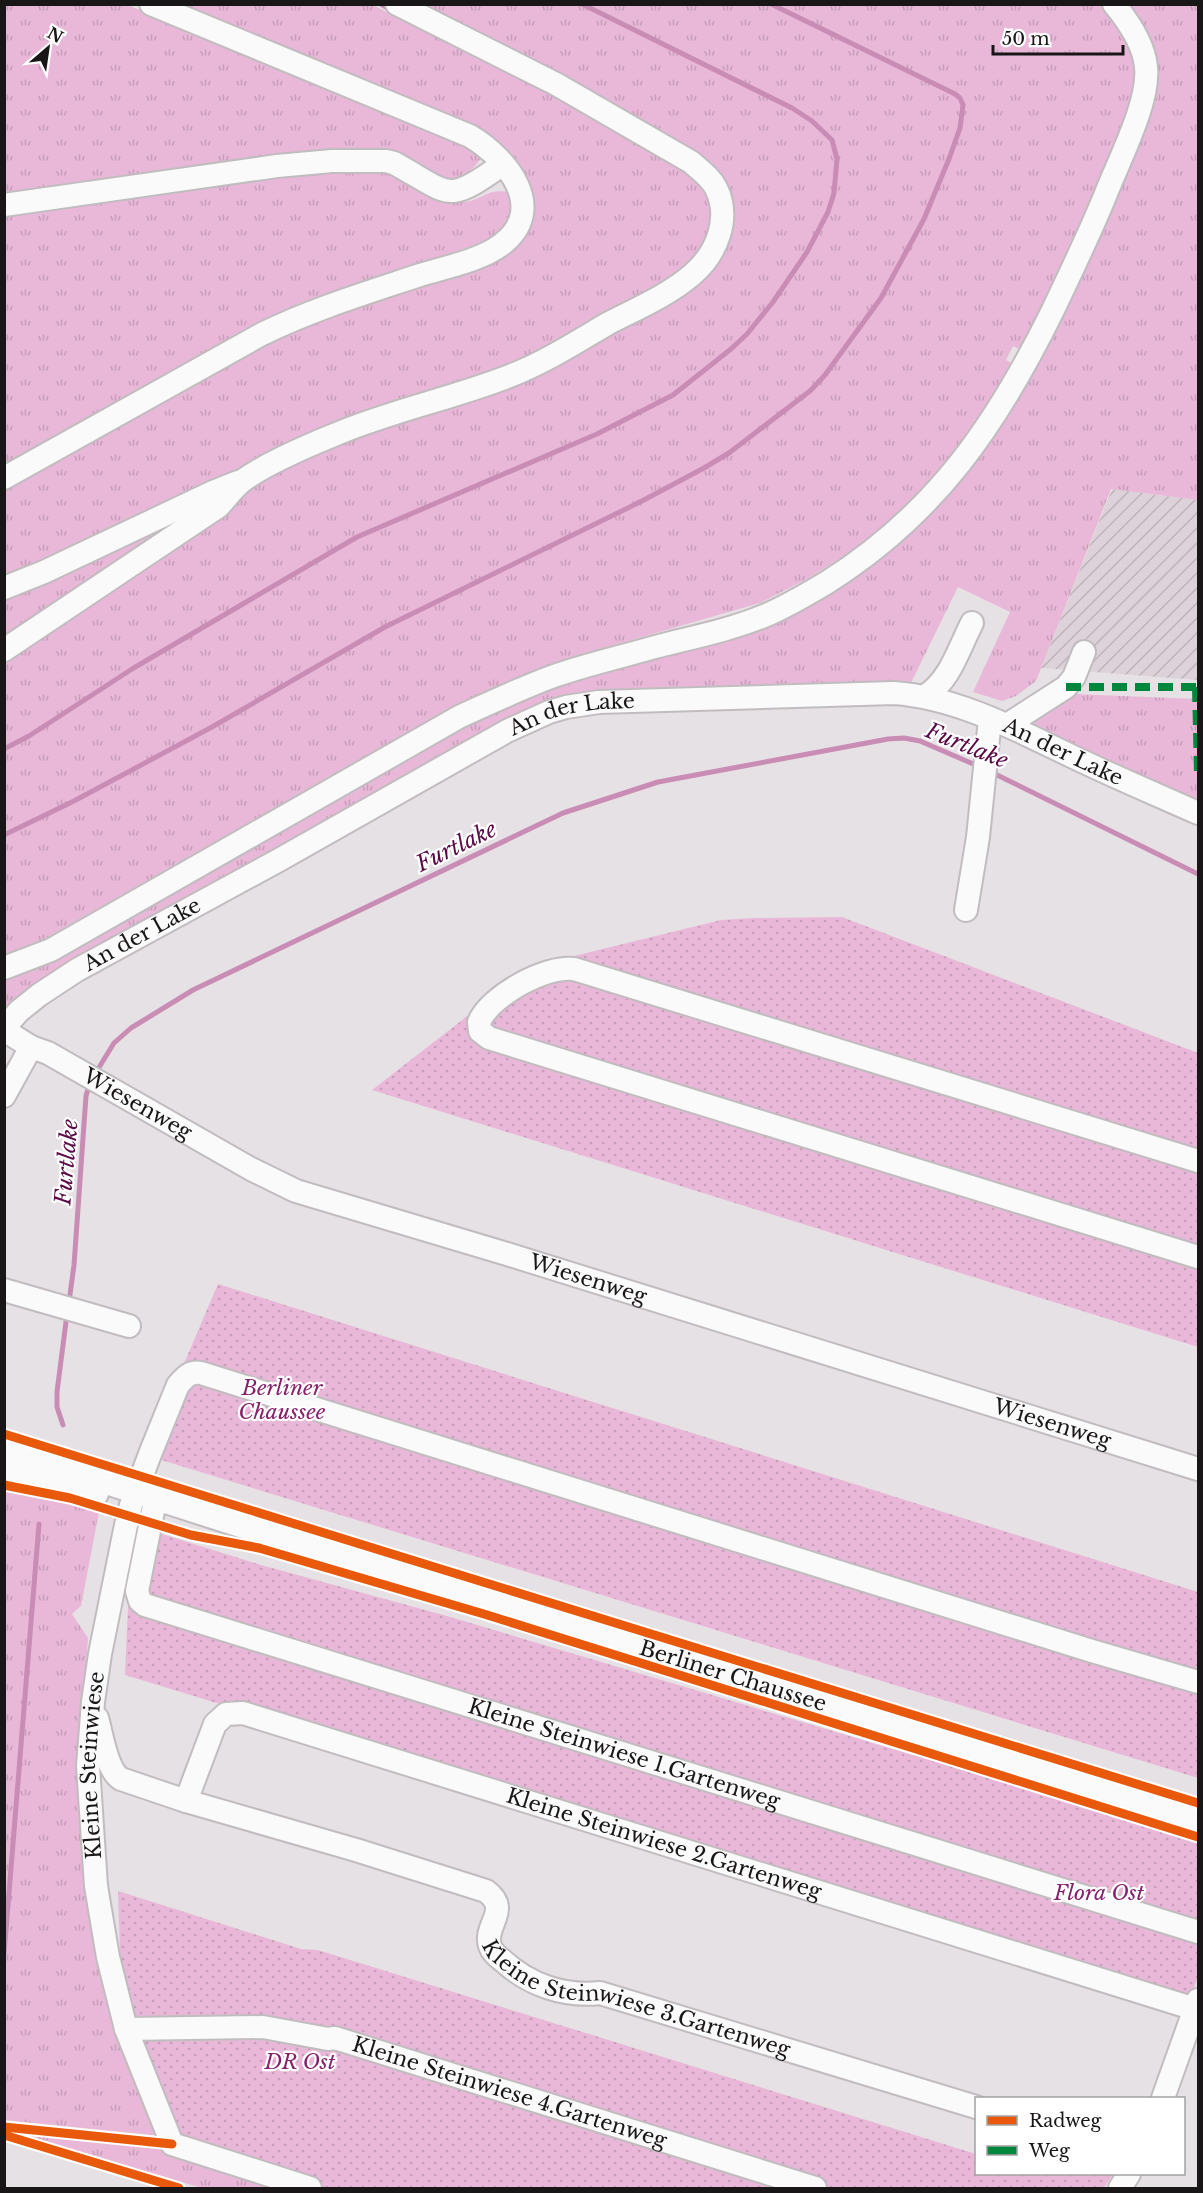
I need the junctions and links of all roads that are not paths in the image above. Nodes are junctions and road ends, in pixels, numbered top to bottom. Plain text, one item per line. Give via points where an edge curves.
1 (151, 4) edge
2 (397, 4) edge
3 (1114, 4) edge
4 (503, 164) junction
5 (4, 205) edge
6 (4, 478) edge
7 (244, 480) junction
8 (4, 588) edge
9 (972, 623) dead end
10 (4, 650) edge
11 (1084, 652) dead end
12 (925, 696) junction
13 (999, 722) junction
14 (1198, 813) edge
15 (966, 910) dead end
16 (4, 968) edge
17 (4, 1029) edge
18 (31, 1047) junction
19 (4, 1096) edge
20 (1198, 1161) edge
21 (1198, 1257) edge
22 (4, 1290) edge
23 (129, 1326) dead end
24 (4, 1447) edge
25 (1198, 1468) edge
26 (4, 1473) edge
27 (141, 1501) junction
28 (1198, 1682) edge
29 (93, 1702) junction
30 (186, 1801) junction
31 (1198, 1820) edge
32 (1198, 1932) edge
33 (1197, 2005) edge
34 (126, 2029) junction
35 (1163, 2097) edge
36 (975, 2108) edge
37 (1129, 2175) edge
38 (310, 2188) edge
39 (816, 2188) edge
40 (1120, 2188) edge

1 - 4 street via 470,136
2 - 7 street via 556,84 691,162 716,187 723,219 720,234 705,263 681,283 542,361 507,377 336,434
3 - 16 street via 1142,48 1146,78 1135,119 1086,241 1020,376 976,444 934,494 882,543 802,597 763,617 556,676 459,717 51,950
4 - 5 street via 457,192 446,192 386,161 332,161 197,176
4 - 6 street via 519,186 522,207 517,227 499,246 289,321
7 - 8 street
7 - 10 street via 219,506
9 - 12 street via 943,680
11 - 13 street via 1066,687
12 - 13 street, An der Lake
12 - 17 street, An der Lake via 894,693 599,702 549,712 507,731 77,970 39,995
13 - 14 street, An der Lake
13 - 15 street via 985,770
17 - 18 street, Wiesenweg
18 - 19 street
18 - 25 street, Wiesenweg via 296,1191
20 - 21 street via 574,969 549,971 524,983 489,1007 479,1023 480,1030 489,1038
22 - 23 street
24 - 27 main road, Berliner Chaussee
26 - 27 main road, Berliner Chaussee
27 - 28 street via 178,1385 186,1376 199,1373
27 - 29 street, Kleine Steinwiese via 104,1632
27 - 31 main road, Berliner Chaussee via 265,1531
27 - 32 street, Kleine Steinwiese 1.Gartenweg via 137,1591 145,1605
29 - 30 street, Kleine Steinwiese 3.Gartenweg via 115,1774 138,1786
29 - 34 street, Kleine Steinwiese via 88,1766 96,1886 108,1958
30 - 33 street, Kleine Steinwiese 2.Gartenweg via 215,1724 226,1714 243,1713
30 - 36 street, Kleine Steinwiese 3.Gartenweg via 486,1891 497,1905 489,1939 493,1951 533,1983 564,1992 600,1993
33 - 35 street
34 - 38 street, Kleine Steinwiese via 172,2144
34 - 39 street, Kleine Steinwiese 4.Gartenweg via 263,2027 335,2038
37 - 40 street

